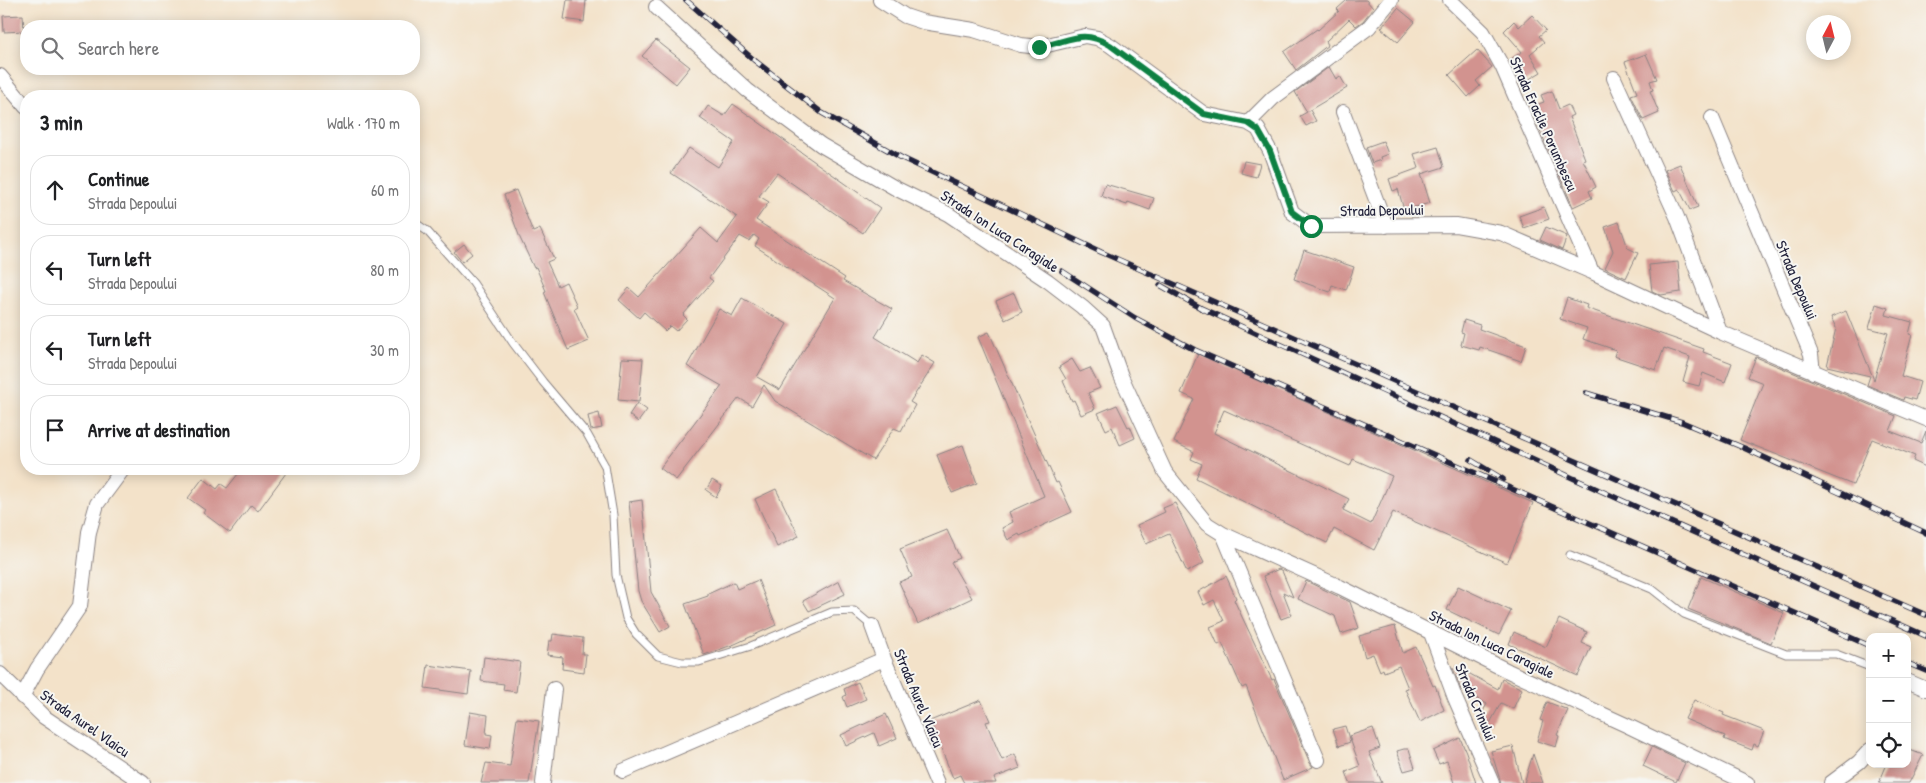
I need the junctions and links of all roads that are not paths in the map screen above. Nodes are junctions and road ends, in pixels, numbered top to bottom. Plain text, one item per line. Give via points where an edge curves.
1 (880, 0) edge
2 (1391, 0) edge
3 (1450, 0) edge
4 (656, 6) dead end
5 (0, 76) edge
6 (1614, 78) dead end
7 (20, 100) edge
8 (1343, 112) dead end
9 (1712, 118) dead end
10 (1248, 123) junction
11 (420, 226) edge
12 (1386, 226) junction
13 (1592, 272) junction
14 (1720, 332) junction
15 (1813, 372) junction
16 (1926, 419) edge
17 (119, 475) edge
18 (1223, 534) junction
19 (1570, 555) dead end
20 (872, 626) joint
21 (1431, 633) junction
22 (884, 659) junction
23 (1866, 665) edge
24 (0, 674) edge
25 (1911, 683) edge
26 (554, 689) dead end
27 (1926, 689) edge
28 (22, 698) junction
29 (1866, 754) edge
30 (1318, 760) dead end
31 (624, 771) dead end
32 (143, 783) edge
33 (543, 783) edge
34 (938, 783) edge
35 (1492, 783) edge
36 (1747, 783) edge
37 (1831, 783) edge

1 - 10 street via 905,16 922,22 974,30 1020,45 1039,47 1085,36 1097,38 1204,114
2 - 10 street via 1369,28 1273,98
3 - 13 street, Strada Eraclie Porumbescu via 1483,32 1502,66
4 - 18 street, Strada Ion Luca Caragiale via 747,90 821,145 948,214 1048,280 1103,326 1121,376 1165,472 1207,524
5 - 7 street
6 - 14 street via 1677,216
8 - 12 street
9 - 15 street, Strada Depoului via 1811,354
10 - 12 street, Strada Depoului via 1258,130 1270,151 1292,212 1301,220 1311,226
11 - 20 lane via 473,283 512,343 587,434 605,466 613,515 616,575 626,618 636,634 658,656 699,662 751,646 832,612 854,611
12 - 13 street, Strada Depoului via 1456,225 1501,233
13 - 14 street, Strada Depoului
14 - 15 street, Strada Depoului
15 - 16 street, Strada Depoului
17 - 28 street, Strada Aurel Vlaicu via 97,504 80,606 37,669
18 - 21 street, Strada Ion Luca Caragiale
18 - 30 street
19 - 23 lane via 1652,588 1684,614 1786,654 1836,654
20 - 22 street, Strada Aurel Vlaicu
21 - 35 street, Strada Crinului
21 - 36 street, Strada Ion Luca Caragiale
22 - 31 street
22 - 34 street, Strada Aurel Vlaicu
24 - 28 street
25 - 27 street
26 - 33 street
28 - 32 street, Strada Aurel Vlaicu via 44,718
29 - 37 street

